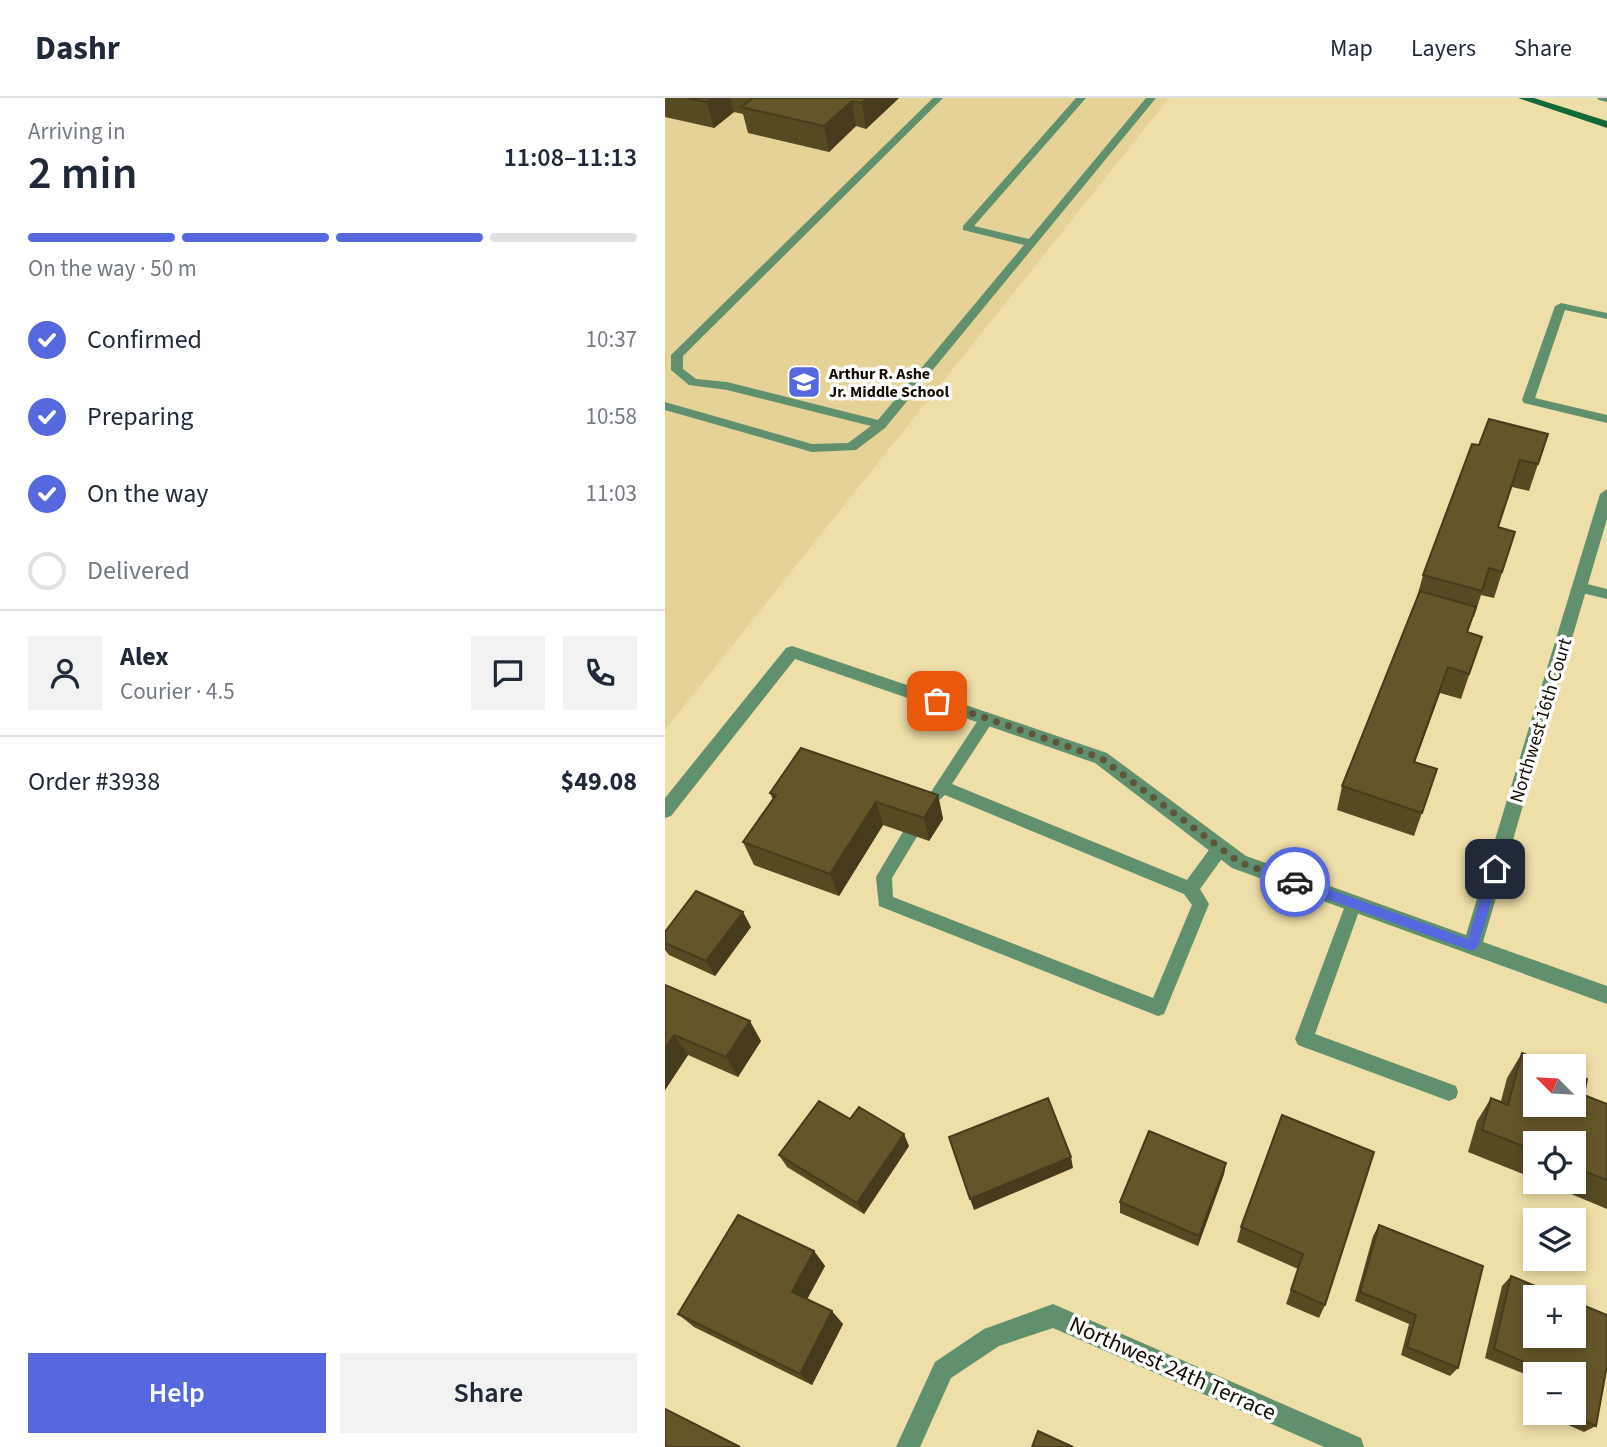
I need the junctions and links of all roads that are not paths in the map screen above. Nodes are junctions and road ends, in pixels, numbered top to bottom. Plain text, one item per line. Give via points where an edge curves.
1 (938, 98) edge
2 (1081, 98) edge
3 (1151, 98) edge
4 (1523, 98) edge
5 (1607, 125) edge
6 (1031, 243) junction
7 (1607, 316) edge
8 (665, 406) edge
9 (1607, 419) edge
10 (881, 425) junction
11 (1607, 494) edge
12 (1579, 587) junction
13 (1607, 594) edge
14 (987, 718) junction
15 (942, 787) junction
16 (665, 811) edge
17 (925, 813) edge
18 (910, 835) edge
19 (1220, 848) junction
20 (1190, 889) junction
21 (1354, 903) junction
22 (1472, 946) junction
23 (1607, 995) edge
24 (1449, 1093) dead end
25 (908, 1447) edge
26 (1352, 1447) edge

1 - 10 lane via 677,355 677,370 693,382 727,386
2 - 6 lane via 967,228
3 - 6 lane
4 - 5 street
6 - 10 lane
7 - 9 lane via 1561,306 1528,400
8 - 10 lane via 812,448 851,447
11 - 12 street, Northwest 16th Court
12 - 13 lane
12 - 22 street, Northwest 16th Court
14 - 15 lane
14 - 16 street via 792,652
14 - 19 street via 1101,758
15 - 17 lane
15 - 20 lane
18 - 20 lane via 884,877 885,901 1158,1008 1201,904
19 - 20 lane
19 - 21 street via 1239,862
21 - 22 street
21 - 24 lane via 1304,1039
22 - 23 street
25 - 26 street, Northwest 24th Terrace via 943,1370 992,1337 1053,1316

